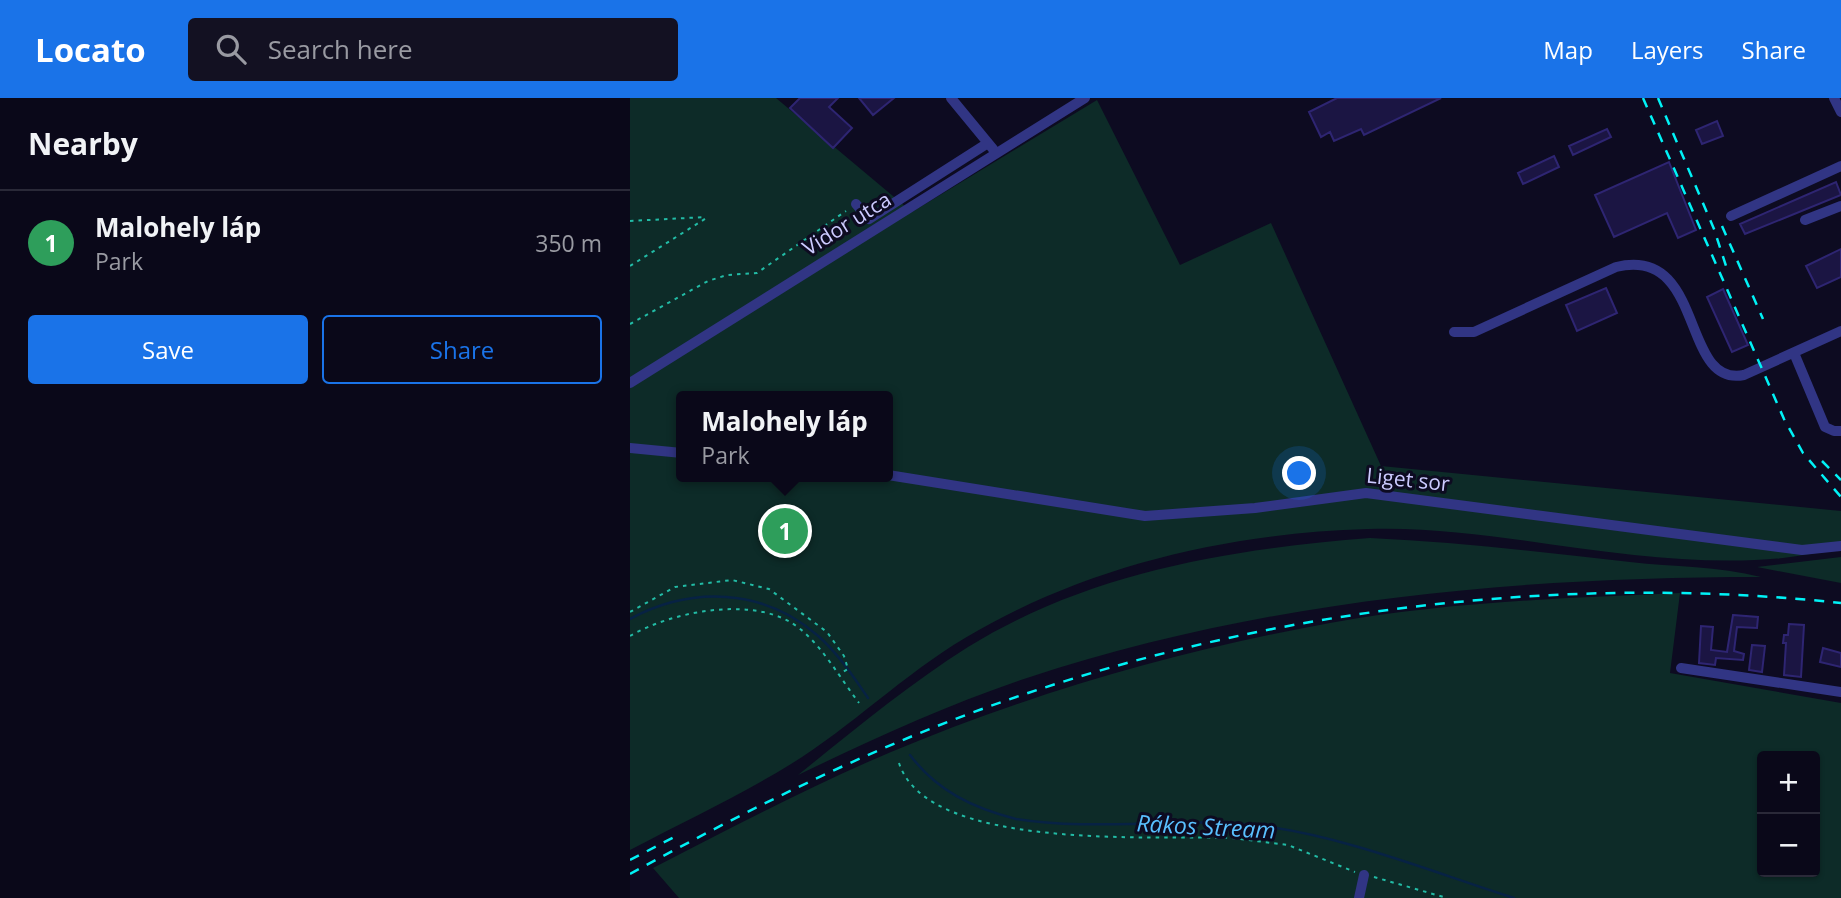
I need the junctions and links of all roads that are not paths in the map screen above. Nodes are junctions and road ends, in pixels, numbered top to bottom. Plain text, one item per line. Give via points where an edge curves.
1 (951, 98) edge
2 (1085, 98) edge
3 (1834, 98) edge
4 (1841, 112) edge
5 (988, 143) junction
6 (997, 153) junction
7 (1841, 166) edge
8 (856, 205) road end
9 (1841, 206) edge
10 (1731, 216) dead end
11 (1805, 220) dead end
12 (1841, 331) edge
13 (1454, 332) dead end
14 (1794, 353) junction
15 (630, 383) edge
16 (1841, 430) edge
17 (630, 448) edge
18 (676, 452) edge
19 (893, 476) edge
20 (1841, 546) edge
21 (1681, 668) dead end
22 (1841, 692) edge
23 (1364, 875) road end
24 (1359, 898) edge

1 - 5 street
2 - 6 street, Vidor utca
3 - 4 street
5 - 6 street
5 - 8 street via 869,219
6 - 15 street, Vidor utca
7 - 10 street
9 - 11 street
12 - 14 street
13 - 14 street via 1474,332 1616,267 1641,265 1667,278 1679,292 1711,366 1721,373 1744,375
14 - 16 street via 1825,427
17 - 18 street
19 - 20 street, Liget sor via 1145,516 1366,493 1802,550
21 - 22 street
23 - 24 street

